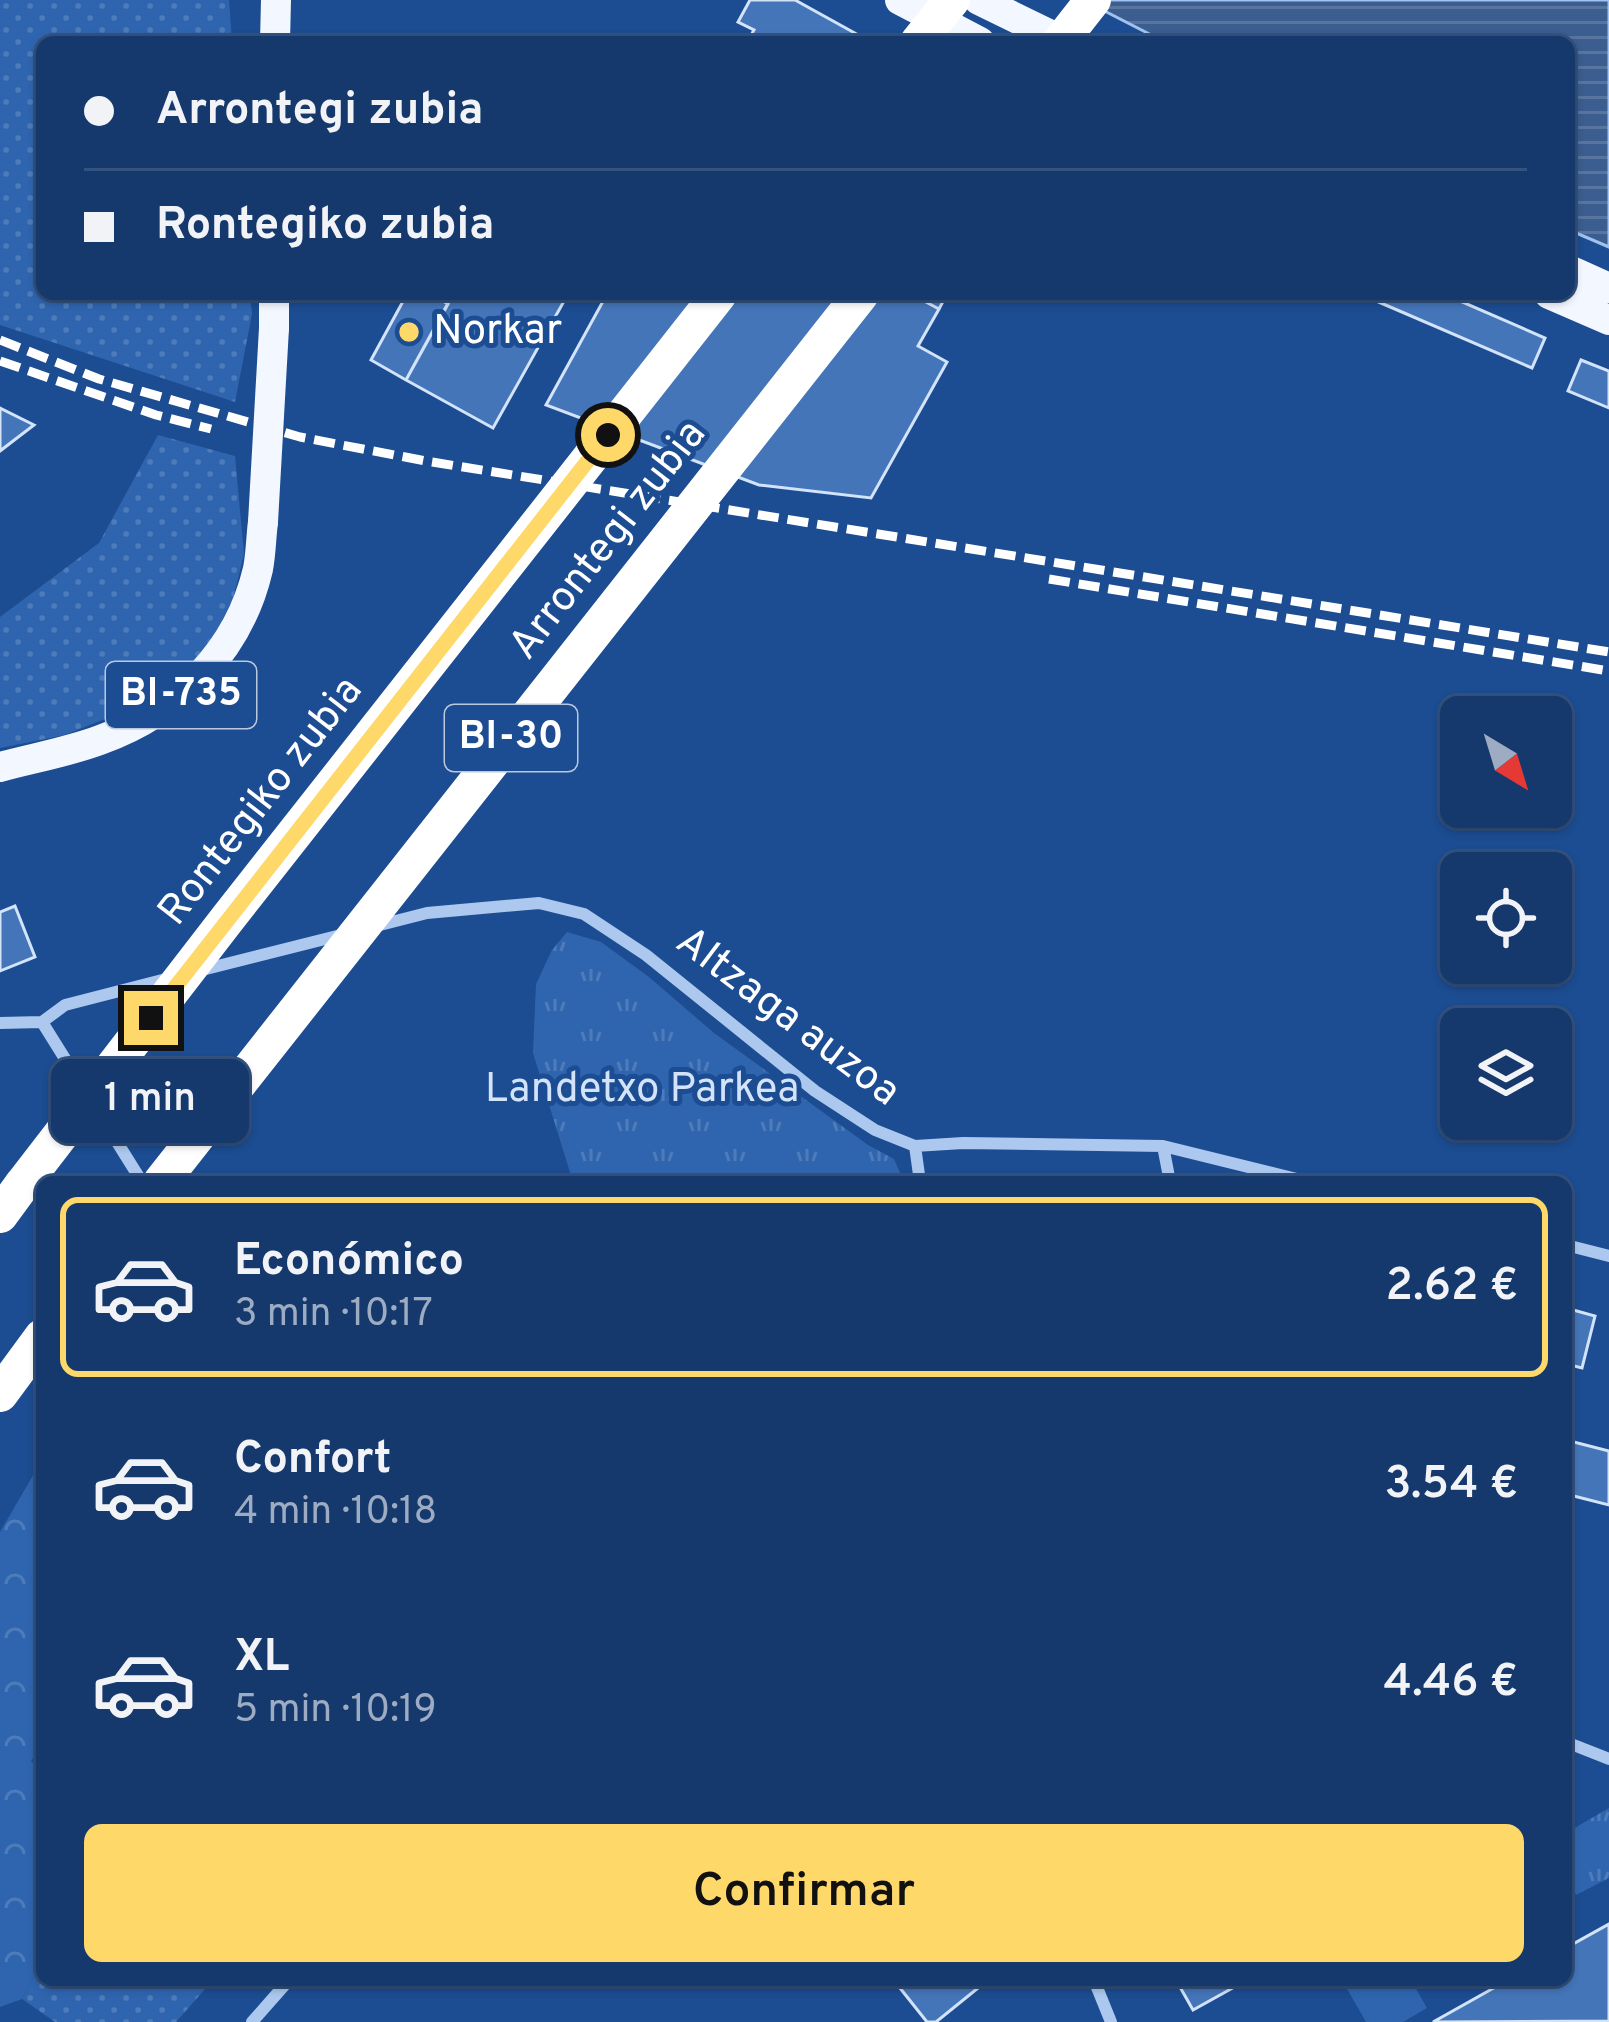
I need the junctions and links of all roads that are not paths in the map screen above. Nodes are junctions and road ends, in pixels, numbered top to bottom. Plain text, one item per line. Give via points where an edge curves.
1 (275, 0) edge
2 (900, 0) edge
3 (952, 0) edge
4 (979, 0) edge
5 (1093, 0) edge
6 (275, 36) edge
7 (923, 36) edge
8 (969, 36) edge
9 (1050, 36) edge
10 (1066, 36) edge
11 (1575, 273) edge
12 (1609, 289) edge
13 (274, 300) edge
14 (714, 300) edge
15 (856, 300) edge
16 (1563, 300) edge
17 (1609, 320) edge
18 (441, 646) joint
19 (0, 767) edge
20 (42, 1022) junction
21 (0, 1023) edge
22 (914, 1146) junction
23 (1163, 1146) junction
24 (138, 1176) edge
25 (166, 1176) edge
26 (919, 1176) edge
27 (1169, 1176) edge
28 (1285, 1176) edge
29 (0, 1215) edge
30 (1572, 1247) edge
31 (1609, 1256) edge
32 (36, 1344) edge
33 (0, 1394) edge
34 (1572, 1744) edge
35 (1609, 1759) edge
36 (284, 1986) edge
37 (1097, 1986) edge
38 (253, 2022) edge
39 (1112, 2022) edge

1 - 6 main road
2 - 8 main road
3 - 7 highway, bridge
4 - 9 main road
5 - 10 highway, bridge
11 - 12 main road
13 - 19 main road, BI-735, bridge via 263,522 239,621 202,676 147,719 94,743
14 - 18 highway, Arrontegi zubia / BI-30, bridge
15 - 25 highway, Arrontegi zubia / BI-30, bridge
16 - 17 main road
18 - 29 highway, Rontegiko zubia / BI-30, bridge
20 - 21 street, Altzaga auzoa
20 - 22 street, Altzaga auzoa via 65,1005 427,914 539,903 584,914 814,1091
20 - 24 street
22 - 23 street
22 - 26 street
23 - 27 street
23 - 28 street
30 - 31 street
32 - 33 highway
34 - 35 street
36 - 38 street
37 - 39 street

